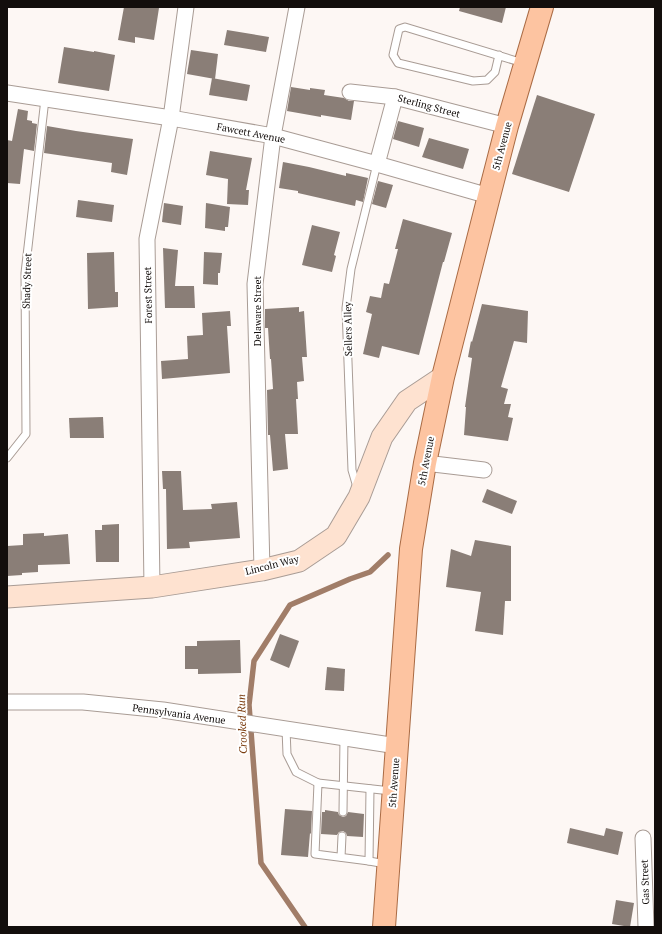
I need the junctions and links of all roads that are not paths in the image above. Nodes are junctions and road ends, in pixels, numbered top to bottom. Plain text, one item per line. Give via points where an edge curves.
1 (186, 7) edge
2 (297, 7) edge
3 (542, 7) edge
4 (499, 55) junction
5 (525, 63) junction
6 (350, 92) dead end
7 (7, 93) edge
8 (395, 97) junction
9 (45, 98) junction
10 (171, 118) junction
11 (507, 126) junction
12 (274, 136) junction
13 (378, 164) junction
14 (489, 196) junction
15 (443, 377) junction
16 (7, 458) edge
17 (425, 463) junction
18 (484, 470) dead end
19 (360, 497) junction
20 (262, 570) junction
21 (152, 587) junction
22 (7, 597) edge
23 (7, 702) edge
24 (286, 729) junction
25 (344, 738) junction
26 (397, 746) junction
27 (318, 783) junction
28 (343, 786) junction
29 (370, 789) junction
30 (394, 791) junction
31 (343, 812) dead end
32 (342, 836) dead end
33 (643, 838) dead end
34 (341, 857) junction
35 (379, 863) junction
36 (384, 927) edge
37 (646, 927) edge

1 - 10 street, Forest Street
2 - 12 street, Delaware Street
3 - 5 main road, 5th Avenue
4 - 4 lane via 405,27 399,29 393,55 398,63 473,81 487,80 495,72
4 - 5 lane
5 - 11 main road, 5th Avenue
6 - 8 street, Sterling Street
7 - 9 street, Fawcett Avenue
8 - 11 street, Sterling Street
8 - 13 street
9 - 10 street, Fawcett Avenue
9 - 16 lane, Shady Street via 25,273 26,434
10 - 12 street, Fawcett Avenue
10 - 21 street, Forest Street via 147,239
11 - 14 main road, 5th Avenue
12 - 13 street, Fawcett Avenue
12 - 20 street, Delaware Street via 255,284
13 - 14 street, Fawcett Avenue
13 - 19 lane, Sellers Alley via 351,268 346,308 352,470
14 - 15 main road, 5th Avenue
15 - 17 main road, 5th Avenue
15 - 19 main road, Lincoln Way via 407,402 382,437
17 - 18 street
17 - 26 main road, 5th Avenue via 411,549
19 - 20 main road, Lincoln Way via 336,536 299,561
20 - 21 main road, Lincoln Way
21 - 22 main road, Lincoln Way
23 - 24 street, Pennsylvania Avenue via 83,702 163,710
24 - 25 street, Pennsylvania Avenue
24 - 27 lane via 287,754 296,772
25 - 26 street, Pennsylvania Avenue
25 - 28 lane
26 - 30 main road, 5th Avenue
27 - 28 lane
27 - 34 lane via 315,854
28 - 29 lane
28 - 31 lane
29 - 30 lane
29 - 35 lane
30 - 35 main road, 5th Avenue
32 - 34 lane
33 - 37 street, Gas Street
34 - 35 lane
35 - 36 main road, 5th Avenue

